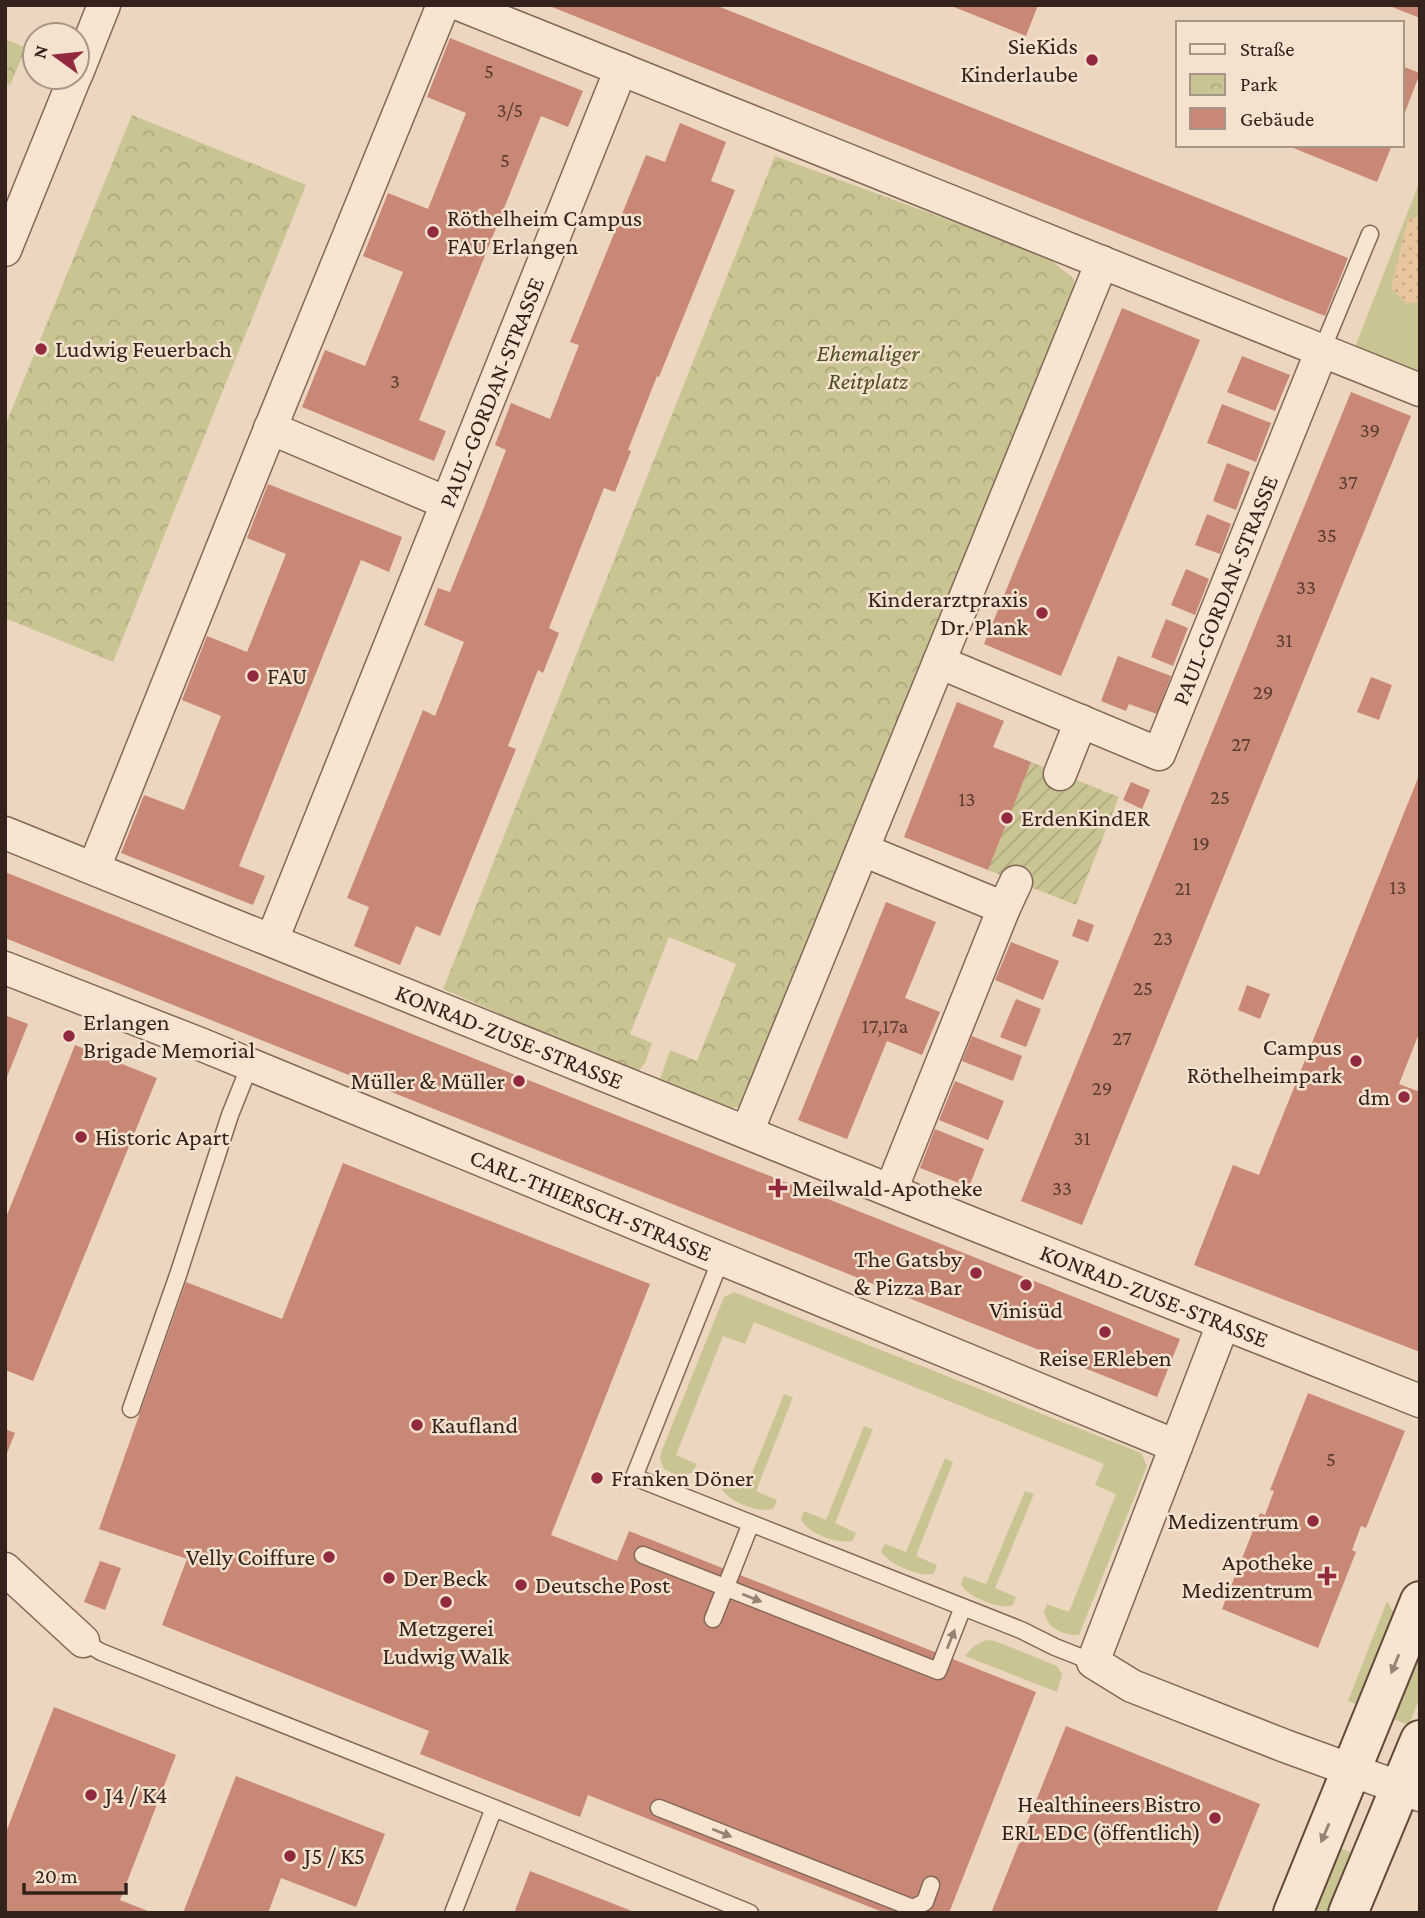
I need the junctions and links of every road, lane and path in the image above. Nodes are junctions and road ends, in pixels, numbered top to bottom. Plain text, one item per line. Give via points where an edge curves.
1 (104, 5) edge
2 (443, 5) edge
3 (461, 5) edge
4 (91, 38) edge
5 (621, 69) junction
6 (70, 91) edge
7 (1370, 234) dead end
8 (5, 250) edge
9 (1102, 262) junction
10 (1322, 350) junction
11 (1420, 390) edge
12 (270, 428) junction
13 (447, 502) junction
14 (939, 663) junction
15 (1082, 721) junction
16 (1060, 774) dead end
17 (5, 833) edge
18 (863, 850) junction
19 (94, 868) junction
20 (272, 940) junction
21 (5, 968) edge
22 (250, 1065) junction
23 (747, 1132) junction
24 (891, 1190) junction
25 (721, 1259) junction
26 (1223, 1324) junction
27 (1420, 1401) edge
28 (131, 1409) dead end
29 (1176, 1446) junction
30 (751, 1523) junction
31 (643, 1555) dead end
32 (5, 1569) edge
33 (1420, 1601) edge
34 (963, 1607) junction
35 (713, 1619) dead end
36 (83, 1641) joint
37 (1093, 1662) junction
38 (1420, 1740) edge
39 (1351, 1770) junction
40 (1410, 1791) edge
41 (494, 1808) junction
42 (659, 1808) dead end
43 (931, 1885) dead end
44 (453, 1913) edge
45 (750, 1913) edge
46 (1293, 1913) edge
47 (1348, 1913) edge

1 - 4 street
2 - 12 street
3 - 5 street
5 - 9 street
5 - 13 street, PAUL-GORDAN-STRASSE
6 - 8 street
7 - 10 lane
9 - 10 street
9 - 14 street
10 - 11 street
10 - 15 street, PAUL-GORDAN-STRASSE via 1159,754
12 - 13 street, PAUL-GORDAN-STRASSE
12 - 19 street
13 - 20 street
14 - 15 street, PAUL-GORDAN-STRASSE
14 - 18 street
15 - 16 street
17 - 19 street, KONRAD-ZUSE-STRASSE
18 - 23 street
18 - 24 street via 1010,895
19 - 20 street, KONRAD-ZUSE-STRASSE
20 - 23 street, KONRAD-ZUSE-STRASSE
21 - 22 street, CARL-THIERSCH-STRASSE
22 - 25 street, CARL-THIERSCH-STRASSE
22 - 28 lane
23 - 24 street, KONRAD-ZUSE-STRASSE
24 - 26 street, KONRAD-ZUSE-STRASSE
25 - 29 street, CARL-THIERSCH-STRASSE
25 - 30 lane via 634,1477
26 - 27 street, KONRAD-ZUSE-STRASSE
26 - 29 street
29 - 37 street
30 - 34 lane
30 - 35 lane
31 -> 34 lane via 938,1671
32 - 36 street
33 -> 39 street
34 - 37 lane
36 - 41 lane
37 - 39 street via 1132,1686
38 - 40 street
39 - 40 street
39 -> 46 street
40 - 47 street
41 - 44 lane
41 - 45 lane
42 -> 43 lane via 913,1908 925,1902

